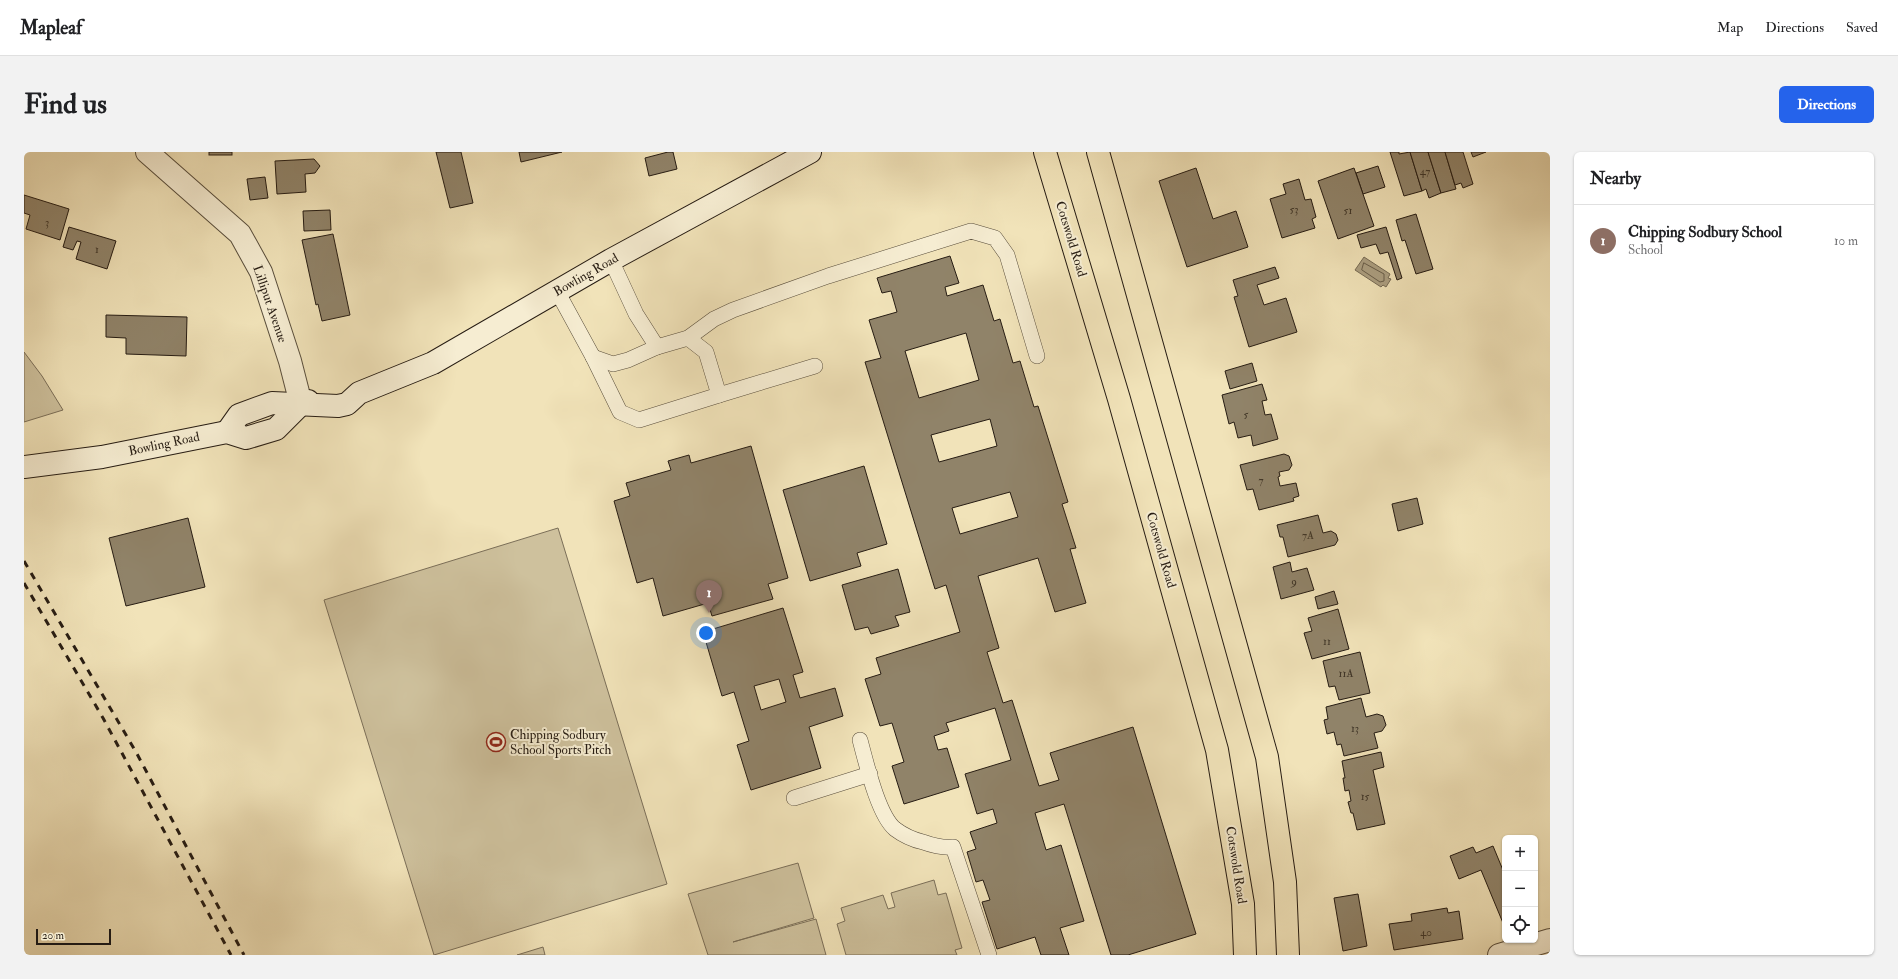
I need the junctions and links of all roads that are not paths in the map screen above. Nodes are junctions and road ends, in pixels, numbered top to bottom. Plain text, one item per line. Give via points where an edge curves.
1 (147, 152) edge
2 (810, 152) edge
3 (1045, 152) edge
4 (1098, 152) edge
5 (611, 260) junction
6 (557, 291) junction
7 (688, 338) junction
8 (657, 347) junction
9 (1037, 356) dead end
10 (593, 357) junction
11 (816, 366) dead end
12 (719, 395) junction
13 (301, 404) junction
14 (24, 467) edge
15 (860, 740) dead end
16 (870, 774) junction
17 (794, 798) dead end
18 (1550, 940) edge
19 (988, 955) edge
20 (1245, 955) edge
21 (1288, 955) edge
22 (1499, 955) edge

1 - 13 street, Lilliput Avenue via 240,234 261,272
2 - 5 street, Bowling Road
3 - 20 main road, Cotswold Road via 1119,399 1218,750 1243,904
4 - 21 main road via 1267,757 1285,882
5 - 6 street, Bowling Road
5 - 8 lane via 636,314
6 - 10 lane
6 - 13 street, Bowling Road via 433,364 359,392 346,388
7 - 8 lane
7 - 9 lane via 714,319 733,310 828,276 972,231 995,238 1007,255
7 - 12 lane via 706,352
8 - 10 lane via 613,364
10 - 12 lane via 620,412 639,420
11 - 12 lane
13 - 14 street, Bowling Road via 272,403 239,415 227,432 102,457
15 - 16 lane
16 - 17 lane
16 - 19 lane via 886,817 894,828 918,841 943,848 953,847
18 - 22 street

